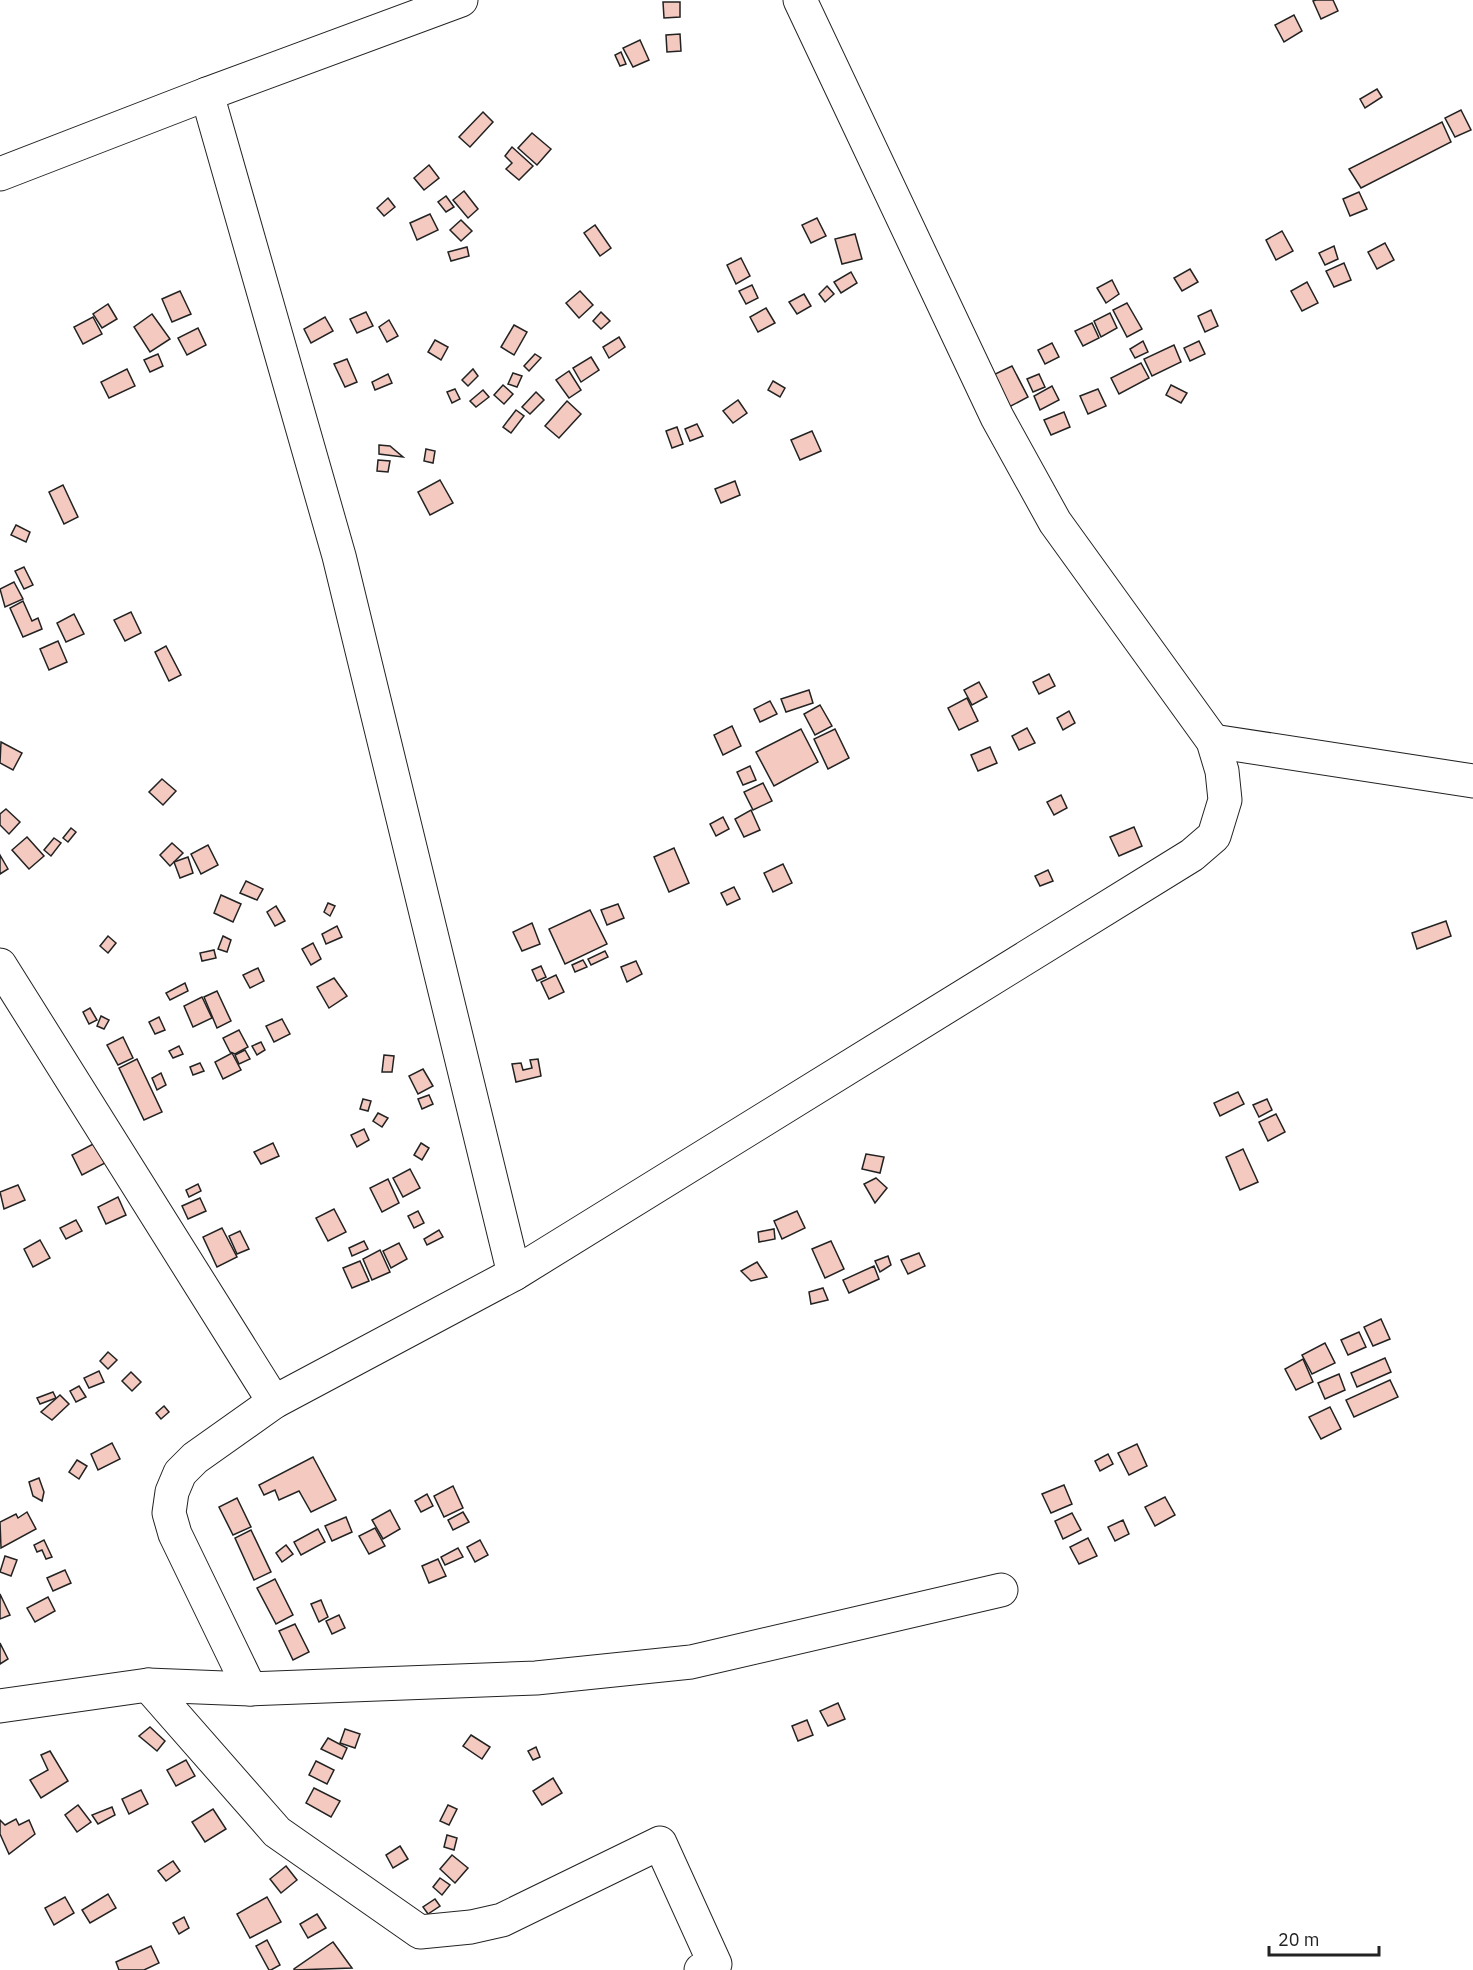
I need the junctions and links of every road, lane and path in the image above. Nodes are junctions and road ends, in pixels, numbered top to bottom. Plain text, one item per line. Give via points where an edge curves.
1 (461, 0) edge
2 (800, 0) edge
3 (207, 94) junction
4 (0, 174) edge
5 (1212, 741) junction
6 (1473, 781) edge
7 (0, 965) edge
8 (514, 1274) junction
9 (274, 1402) junction
10 (1001, 1590) dead end
11 (148, 1685) junction
12 (249, 1689) junction
13 (0, 1706) edge
14 (701, 1970) edge

1 - 3 street
2 - 5 street via 997,417 1055,522
3 - 4 street
3 - 8 street via 339,556
5 - 6 street
5 - 8 street via 1222,771 1224,800 1214,836 1192,855
7 - 9 street
8 - 9 street
9 - 12 street via 180,1473 169,1513 175,1534
10 - 12 street via 691,1662 536,1678
11 - 12 street
11 - 13 street
11 - 14 street via 278,1832 420,1932 471,1928 502,1920 660,1843 715,1964

